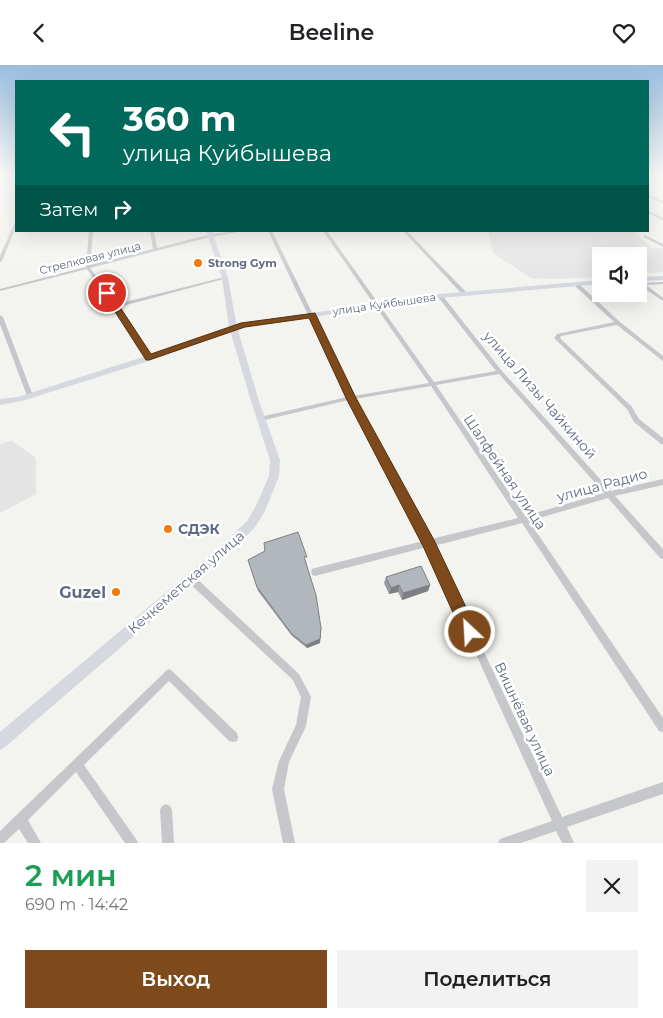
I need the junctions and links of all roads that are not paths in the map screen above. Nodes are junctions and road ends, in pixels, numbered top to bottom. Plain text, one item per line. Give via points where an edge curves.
1 (649, 212) edge
2 (663, 219) edge
3 (15, 225) edge
4 (92, 232) edge
5 (152, 232) edge
6 (231, 232) edge
7 (270, 232) edge
8 (326, 232) edge
9 (407, 232) edge
10 (209, 234) edge
11 (644, 236) dead end
12 (663, 245) edge
13 (156, 251) junction
14 (0, 259) edge
15 (88, 268) junction
16 (224, 278) junction
17 (663, 278) edge
18 (647, 281) edge
19 (647, 282) edge
20 (592, 283) edge
21 (663, 283) edge
22 (576, 284) junction
23 (647, 288) edge
24 (0, 290) edge
25 (464, 293) junction
26 (440, 295) junction
27 (663, 300) edge
28 (377, 304) junction
29 (116, 307) junction
30 (312, 315) junction
31 (0, 317) edge
32 (618, 323) junction
33 (234, 327) junction
34 (149, 358) junction
35 (663, 359) edge
36 (500, 371) junction
37 (432, 383) junction
38 (30, 396) junction
39 (351, 398) junction
40 (0, 402) edge
41 (260, 419) junction
42 (663, 443) edge
43 (663, 482) edge
44 (610, 494) junction
45 (522, 520) junction
46 (429, 544) junction
47 (663, 555) edge
48 (315, 572) dead end
49 (190, 579) junction
50 (663, 727) edge
51 (233, 737) dead end
52 (0, 742) edge
53 (77, 764) junction
54 (663, 788) edge
55 (166, 810) dead end
56 (20, 819) junction
57 (559, 825) junction
58 (0, 839) edge
59 (34, 843) edge
60 (132, 843) edge
61 (168, 843) edge
62 (289, 843) edge
63 (504, 843) edge
64 (568, 843) edge

1 - 2 street
3 - 14 street
4 - 15 street
5 - 13 street
6 - 10 street, Стрелковая улица
7 - 30 street, Вишнёвая улица
8 - 28 street, Шалфейная улица
9 - 25 street
10 - 13 street, Стрелковая улица
10 - 16 main road, Кечкеметская улица
11 - 12 street
13 - 15 street, Стрелковая улица
15 - 24 street, Стрелковая улица
15 - 29 street
16 - 29 street
16 - 33 main road, Кечкеметская улица
17 - 18 main road
19 - 21 street
20 - 22 main road, улица Куйбышева
22 - 25 main road, улица Куйбышева
22 - 32 street
23 - 27 street
25 - 26 main road, улица Куйбышева
26 - 28 main road, улица Куйбышева
26 - 36 street, улица Лизы Чайкиной
28 - 30 main road, улица Куйбышева
28 - 37 street, Шалфейная улица
29 - 34 street
30 - 33 main road, улица Куйбышева
30 - 39 street, Вишнёвая улица
31 - 38 street
32 - 35 street
32 - 42 street via 557,338 630,407 636,420
33 - 34 main road, улица Куйбышева
33 - 41 main road, Кечкеметская улица
34 - 38 main road, улица Куйбышева
36 - 37 street
36 - 44 street, улица Лизы Чайкиной
37 - 39 street
37 - 45 street, Шалфейная улица
38 - 40 main road, улица Куйбышева
39 - 41 street
39 - 46 street, Вишнёвая улица
41 - 49 main road, Кечкеметская улица via 275,460 269,492 250,524
43 - 44 street, улица Радио
44 - 45 street, улица Радио
44 - 47 street, улица Лизы Чайкиной
45 - 46 street, улица Радио
45 - 50 street, Шалфейная улица
46 - 48 street, улица Радио
46 - 57 street, Вишнёвая улица
49 - 52 main road, Кечкеметская улица
49 - 62 street via 296,677 306,697 300,726 284,761 278,789
51 - 53 street via 169,674
53 - 56 street
53 - 60 street
54 - 57 street
55 - 61 street
56 - 58 street
56 - 59 street
57 - 63 street
57 - 64 street, Вишнёвая улица

